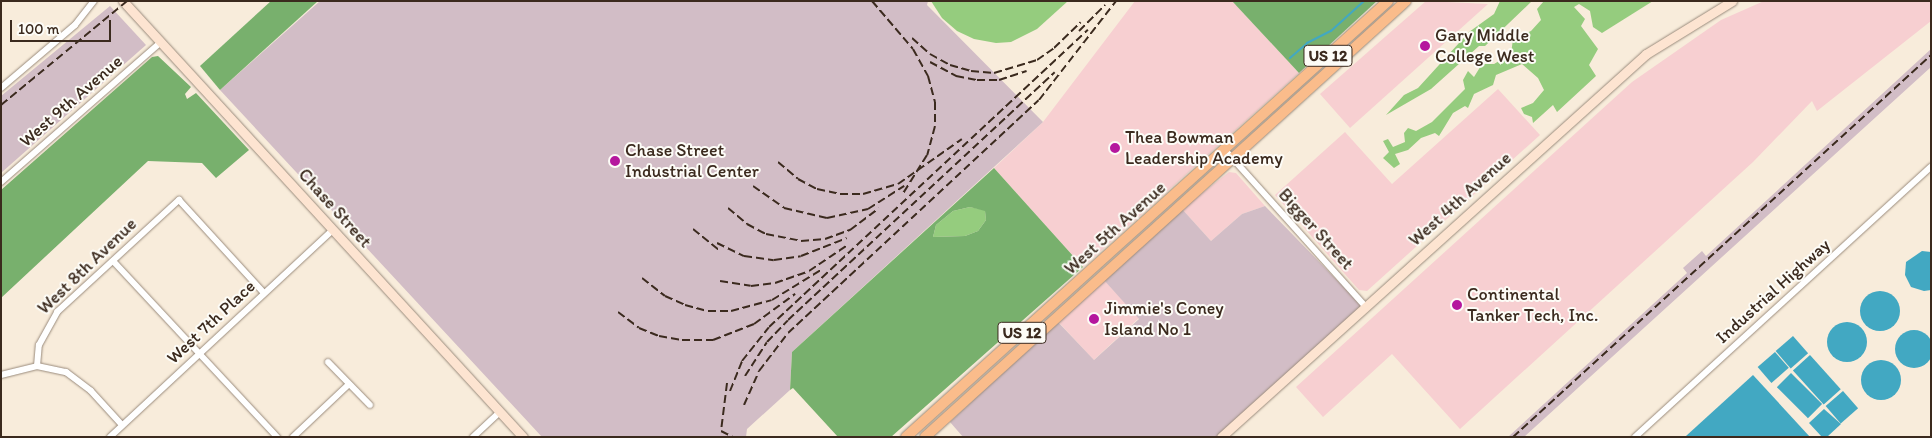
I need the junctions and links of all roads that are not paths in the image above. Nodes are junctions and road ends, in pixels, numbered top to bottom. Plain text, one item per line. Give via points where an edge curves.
1 (94, 1) edge
2 (124, 1) edge
3 (1388, 1) edge
4 (1406, 1) edge
5 (1732, 1) edge
6 (161, 42) junction
7 (1, 88) edge
8 (1225, 150) junction
9 (1232, 158) junction
10 (1931, 167) edge
11 (1, 182) edge
12 (1138, 229) junction
13 (333, 230) junction
14 (1146, 237) junction
15 (113, 261) junction
16 (264, 293) junction
17 (1365, 306) junction
18 (200, 354) junction
19 (328, 362) dead end
20 (37, 366) junction
21 (1, 375) edge
22 (349, 384) junction
23 (370, 405) dead end
24 (941, 405) junction
25 (500, 412) junction
26 (949, 415) junction
27 (122, 425) junction
28 (110, 437) edge
29 (277, 437) edge
30 (293, 437) edge
31 (473, 437) edge
32 (523, 437) edge
33 (906, 437) edge
34 (926, 437) edge
35 (1221, 437) edge
36 (1635, 437) edge

1 - 7 street via 78,22
2 - 6 main road, Chase Street
3 - 8 main road, West 5th Avenue / US 12
4 - 9 main road, West 5th Avenue / US 12
5 - 17 main road, West 4th Avenue via 1646,54
6 - 11 street, West 9th Avenue
6 - 13 main road, Chase Street
8 - 9 street, Bigger Street
8 - 12 main road, West 5th Avenue / US 12
9 - 14 main road, West 5th Avenue / US 12
9 - 17 street, Bigger Street
10 - 36 street, Industrial Highway
12 - 14 main road
12 - 24 main road, West 5th Avenue / US 12
13 - 16 street, West 7th Place
13 - 25 main road, Chase Street
14 - 26 main road, West 5th Avenue / US 12
15 - 16 street, West 8th Avenue via 179,200
15 - 18 street
15 - 20 street, West 8th Avenue via 57,312 39,345
16 - 18 street, West 7th Place
17 - 35 main road, West 4th Avenue
18 - 27 street, West 7th Place
18 - 29 street
19 - 22 street
20 - 21 street
20 - 27 street via 77,378
22 - 23 street
22 - 30 street
24 - 26 main road
24 - 33 main road, West 5th Avenue / US 12
25 - 31 street
25 - 32 main road, Chase Street
26 - 34 main road, West 5th Avenue / US 12
27 - 28 street, West 7th Place

